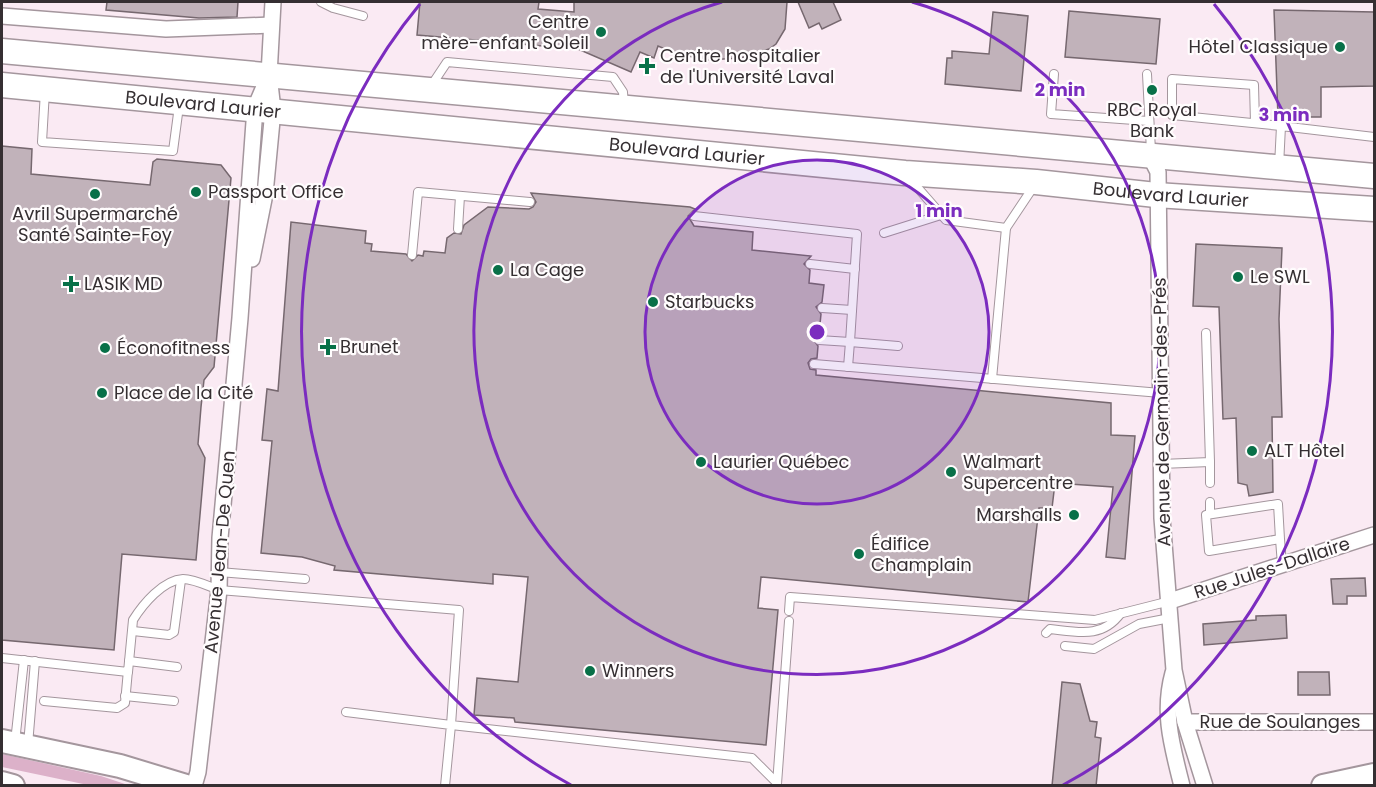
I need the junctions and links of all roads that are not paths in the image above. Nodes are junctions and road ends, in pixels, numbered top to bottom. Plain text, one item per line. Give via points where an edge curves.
1 (273, 2) edge
2 (321, 2) edge
3 (334, 5) edge
4 (2, 16) edge
5 (363, 16) dead end
6 (271, 25) junction
7 (2, 51) edge
8 (1054, 74) dead end
9 (269, 75) junction
10 (1147, 75) dead end
11 (2, 85) edge
12 (45, 89) junction
13 (180, 102) junction
14 (264, 109) junction
15 (1148, 121) junction
16 (1255, 123) junction
17 (1281, 126) junction
18 (1374, 137) edge
19 (1150, 156) junction
20 (1278, 167) junction
21 (905, 173) junction
22 (1374, 176) edge
23 (1036, 182) junction
24 (1156, 195) junction
25 (460, 196) junction
26 (530, 202) dead end
27 (1374, 209) edge
28 (941, 215) junction
29 (694, 216) dead end
30 (1006, 228) junction
31 (458, 229) dead end
32 (884, 233) dead end
33 (412, 255) dead end
34 (810, 264) dead end
35 (855, 269) junction
36 (822, 308) dead end
37 (852, 310) junction
38 (1206, 333) dead end
39 (819, 340) dead end
40 (850, 342) junction
41 (898, 346) dead end
42 (814, 364) dead end
43 (848, 367) junction
44 (992, 379) junction
45 (1161, 393) junction
46 (1210, 462) junction
47 (1161, 464) junction
48 (1210, 483) dead end
49 (1210, 502) dead end
50 (1210, 514) junction
51 (1374, 535) edge
52 (1280, 539) junction
53 (1282, 565) junction
54 (219, 572) junction
55 (305, 579) dead end
56 (182, 580) junction
57 (219, 590) junction
58 (1170, 601) junction
59 (789, 611) dead end
60 (1120, 614) junction
61 (1171, 617) junction
62 (789, 621) dead end
63 (133, 631) junction
64 (1046, 633) dead end
65 (1065, 646) dead end
66 (2, 658) edge
67 (24, 660) junction
68 (35, 661) junction
69 (129, 666) junction
70 (177, 667) dead end
71 (1174, 670) junction
72 (126, 696) junction
73 (44, 701) dead end
74 (174, 701) dead end
75 (346, 712) dead end
76 (1185, 722) junction
77 (1374, 722) edge
78 (451, 725) junction
79 (15, 744) edge
80 (1374, 775) edge
81 (2, 783) edge
82 (777, 784) edge
83 (13, 786) edge
84 (186, 786) edge
85 (194, 786) edge
86 (446, 786) edge
87 (1182, 786) edge
88 (1205, 786) edge
89 (1323, 786) edge

1 - 6 street, Avenue Jean-De Quen
2 - 3 lane
3 - 5 lane
4 - 6 street via 166,29
6 - 9 street, Avenue Jean-De Quen
7 - 9 main road, Boulevard Laurier
8 - 15 lane via 1051,114
9 - 14 street, Avenue Jean-De Quen
9 - 19 main road, Boulevard Laurier
10 - 15 lane
11 - 12 main road, Boulevard Laurier
12 - 13 main road, Boulevard Laurier
12 - 13 lane via 42,142 173,151
13 - 14 main road, Boulevard Laurier
14 - 21 main road, Boulevard Laurier
14 - 54 street, Avenue Jean-De Quen via 240,318
15 - 19 lane
16 - 16 lane via 1172,115 1172,79 1254,85
16 - 17 lane
17 - 18 lane
17 - 20 lane
19 - 20 main road, Boulevard Laurier
19 - 24 street, Avenue de Germain-des-Prés via 1158,172
20 - 22 main road, Boulevard Laurier
21 - 23 main road, Boulevard Laurier
21 - 28 lane
23 - 24 main road, Boulevard Laurier
23 - 30 lane
24 - 27 main road, Boulevard Laurier
24 - 45 street, Avenue de Germain-des-Prés
25 - 26 lane
25 - 31 lane
25 - 33 lane via 418,192
28 - 30 lane via 946,220
28 - 32 lane
29 - 35 lane via 857,234
30 - 44 lane
34 - 35 lane
35 - 37 lane
36 - 37 lane
37 - 40 lane
38 - 46 lane
39 - 40 lane
40 - 41 lane
40 - 43 lane
42 - 43 lane
43 - 44 lane
44 - 45 lane
45 - 47 street, Avenue de Germain-des-Prés
46 - 47 lane
46 - 48 lane
47 - 58 street, Avenue de Germain-des-Prés
49 - 50 lane
50 - 52 lane via 1278,504
50 - 52 lane via 1206,514 1209,550
51 - 53 street, Rue Jules-Dallaire
52 - 53 lane
53 - 58 street, Rue Jules-Dallaire
54 - 55 lane
54 - 57 street, Avenue Jean-De Quen
56 - 57 lane
56 - 63 lane via 164,585 133,620
56 - 63 lane via 174,632 169,635
57 - 78 lane via 459,610
57 - 85 street, Avenue Jean-De Quen
58 - 60 lane
58 - 61 street, Avenue de Germain-des-Prés
59 - 60 lane via 790,597 1095,620
60 - 64 lane via 1113,624 1091,634 1050,629
61 - 65 lane via 1139,624 1094,649
61 - 71 street, Avenue de Germain-des-Prés
62 - 82 lane
63 - 69 lane
66 - 67 lane
67 - 68 lane
67 - 79 lane
68 - 69 lane
68 - 79 lane
69 - 70 lane
69 - 72 lane
71 - 76 street, Avenue de Germain-des-Prés
71 - 87 street, Avenue de Germain-des-Prés via 1167,695 1170,736
72 - 73 lane via 125,703 117,708
72 - 74 lane
75 - 78 lane
76 - 77 street, Rue de Soulanges
76 - 88 street, Avenue de Germain-des-Prés
78 - 82 lane via 752,758
78 - 86 lane
79 - 84 main road via 120,766
80 - 89 main road
81 - 83 main road

